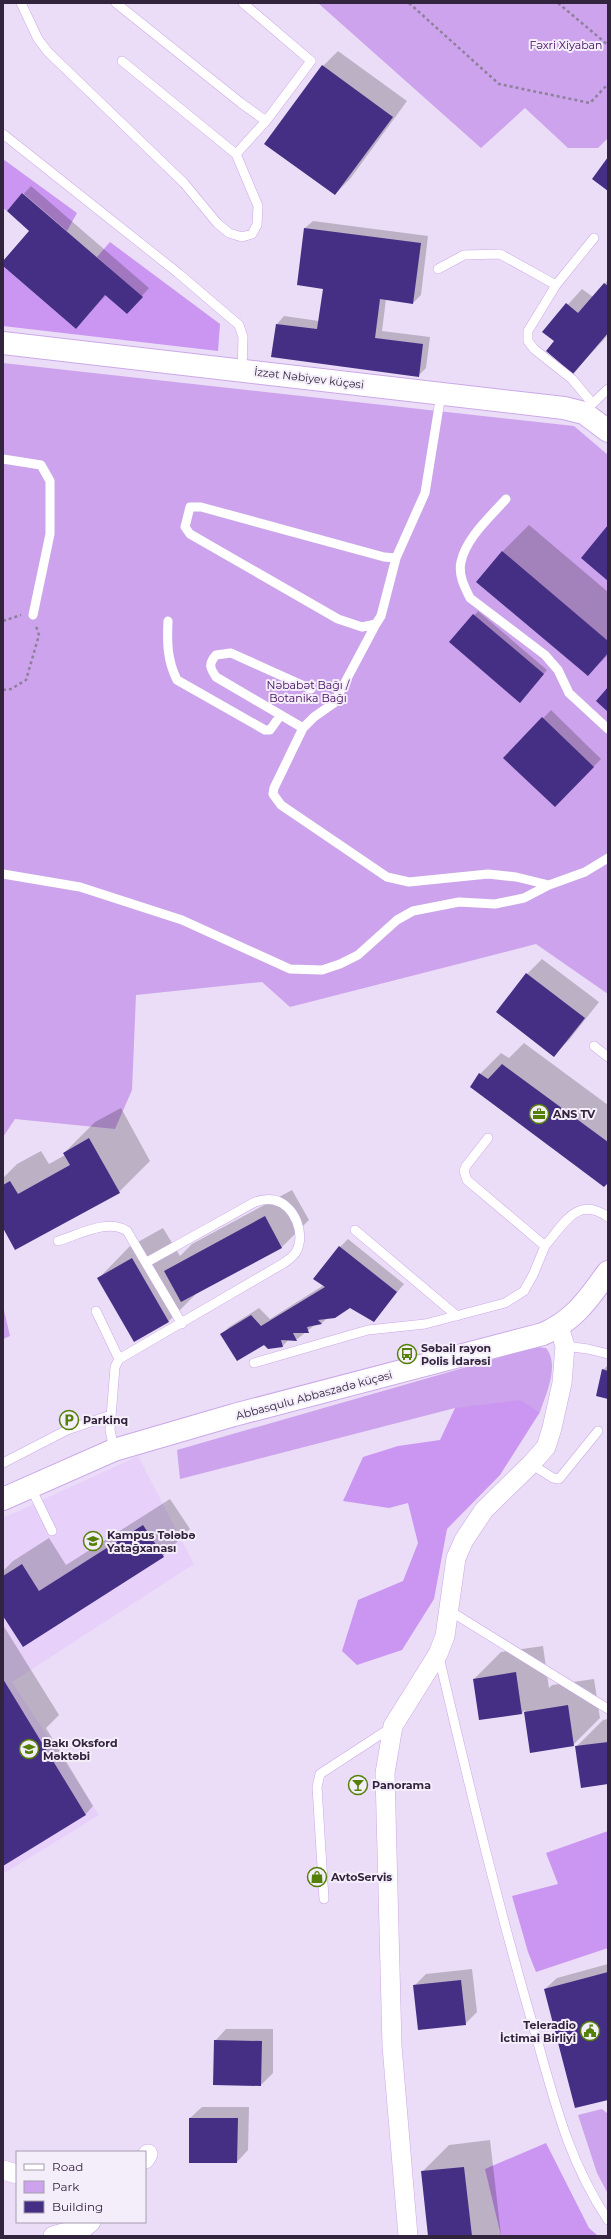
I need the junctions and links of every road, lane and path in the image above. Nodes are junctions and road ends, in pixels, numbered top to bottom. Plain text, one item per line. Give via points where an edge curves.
1 (21, 3) edge
2 (116, 3) edge
3 (243, 3) edge
4 (408, 3) edge
5 (558, 3) edge
6 (608, 45) edge
7 (122, 61) dead end
8 (608, 84) edge
9 (266, 121) junction
10 (3, 134) edge
11 (236, 154) junction
12 (594, 238) dead end
13 (438, 269) dead end
14 (556, 285) junction
15 (3, 343) edge
16 (242, 371) junction
17 (608, 389) edge
18 (440, 394) junction
19 (588, 408) junction
20 (608, 430) edge
21 (3, 459) edge
22 (506, 499) dead end
23 (396, 558) junction
24 (33, 615) junction
25 (3, 621) edge
26 (168, 621) dead end
27 (376, 624) junction
28 (311, 689) dead end
29 (3, 690) edge
30 (280, 716) junction
31 (302, 728) junction
32 (608, 730) edge
33 (608, 858) edge
34 (3, 874) edge
35 (549, 885) junction
36 (594, 1046) dead end
37 (608, 1057) edge
38 (488, 1138) dead end
39 (608, 1217) edge
40 (355, 1230) dead end
41 (58, 1241) dead end
42 (545, 1246) junction
43 (147, 1262) junction
44 (608, 1272) edge
45 (96, 1311) dead end
46 (457, 1316) junction
47 (182, 1324) junction
48 (562, 1336) junction
49 (608, 1354) edge
50 (119, 1359) junction
51 (254, 1363) dead end
52 (111, 1415) junction
53 (598, 1431) dead end
54 (114, 1450) junction
55 (3, 1463) edge
56 (532, 1464) junction
57 (30, 1486) junction
58 (3, 1499) edge
59 (52, 1532) dead end
60 (450, 1611) junction
61 (438, 1654) junction
62 (608, 1709) edge
63 (393, 1726) junction
64 (324, 1899) dead end
65 (3, 2170) edge
66 (16, 2174) edge
67 (608, 2220) edge
68 (90, 2223) edge
69 (53, 2236) edge
70 (408, 2236) edge

1 - 11 lane via 38,39 48,52 184,183 217,223 229,233 242,237 252,234 257,225 258,206
2 - 9 lane
3 - 9 lane via 311,61
4 - 8 path via 499,84 590,103
5 - 6 path
7 - 11 lane
9 - 11 lane
10 - 16 lane via 178,273 239,326 243,337
12 - 14 lane
13 - 14 lane via 464,255 500,254
14 - 19 lane via 528,331 528,341 534,349 572,379
15 - 16 street, İzzət Nəbiyev küçəsi
16 - 18 street, İzzət Nəbiyev küçəsi
17 - 19 lane
18 - 19 street, İzzət Nəbiyev küçəsi via 564,408
18 - 23 lane via 425,493
19 - 20 street, İzzət Nəbiyev küçəsi
21 - 24 lane via 41,465 50,481 50,534
22 - 32 lane via 472,538 461,563 463,584 470,598 545,655 558,670 569,693
23 - 27 lane via 381,616
23 - 27 lane via 384,557 201,507 190,507 185,527 190,534 338,619 362,627
24 - 25 path via 18,615
24 - 29 path via 39,635 26,680 11,689
26 - 30 lane via 166,643 170,666 177,680 264,730 270,730
27 - 31 lane via 334,703 314,716
28 - 30 lane via 230,653 216,655 210,661 210,668 216,677
30 - 31 lane
31 - 35 lane via 273,794 281,805 387,877 409,882 488,874 516,877
33 - 35 lane via 585,872
34 - 35 lane via 80,887 167,915 290,970 304,971 322,970 358,955 397,920 413,911 459,902 495,904 524,898
36 - 37 lane
38 - 42 lane via 466,1166 464,1171 467,1180
39 - 42 lane via 598,1211 584,1208 575,1211
40 - 46 lane
41 - 43 lane via 112,1225 121,1227 127,1231
42 - 46 lane via 524,1291 505,1303
43 - 47 lane
43 - 47 lane via 255,1202 274,1200 283,1204 289,1208 297,1221 300,1230 296,1253 284,1263
44 - 48 street, Abbasqulu Abbaszadə küçəsi
45 - 50 lane
46 - 51 lane via 425,1324 368,1330
47 - 50 lane
48 - 49 lane via 588,1349
48 - 54 street, Abbasqulu Abbaszadə küçəsi via 526,1339 234,1415
48 - 56 street via 562,1383 552,1428 546,1446
50 - 52 lane via 115,1367
52 - 54 lane via 110,1430
52 - 55 lane via 67,1430
53 - 56 lane via 559,1479 553,1478
54 - 57 street, Abbasqulu Abbaszadə küçəsi
56 - 60 street via 474,1523 456,1558
57 - 58 street, Abbasqulu Abbaszadə küçəsi
57 - 59 lane
60 - 61 street
60 - 62 lane
61 - 63 street
61 - 67 lane via 516,1967 562,2127 584,2179
63 - 64 lane via 320,1774 317,1787
63 - 70 street via 385,1773 392,2046
65 - 66 street
68 - 69 street via 85,2227

